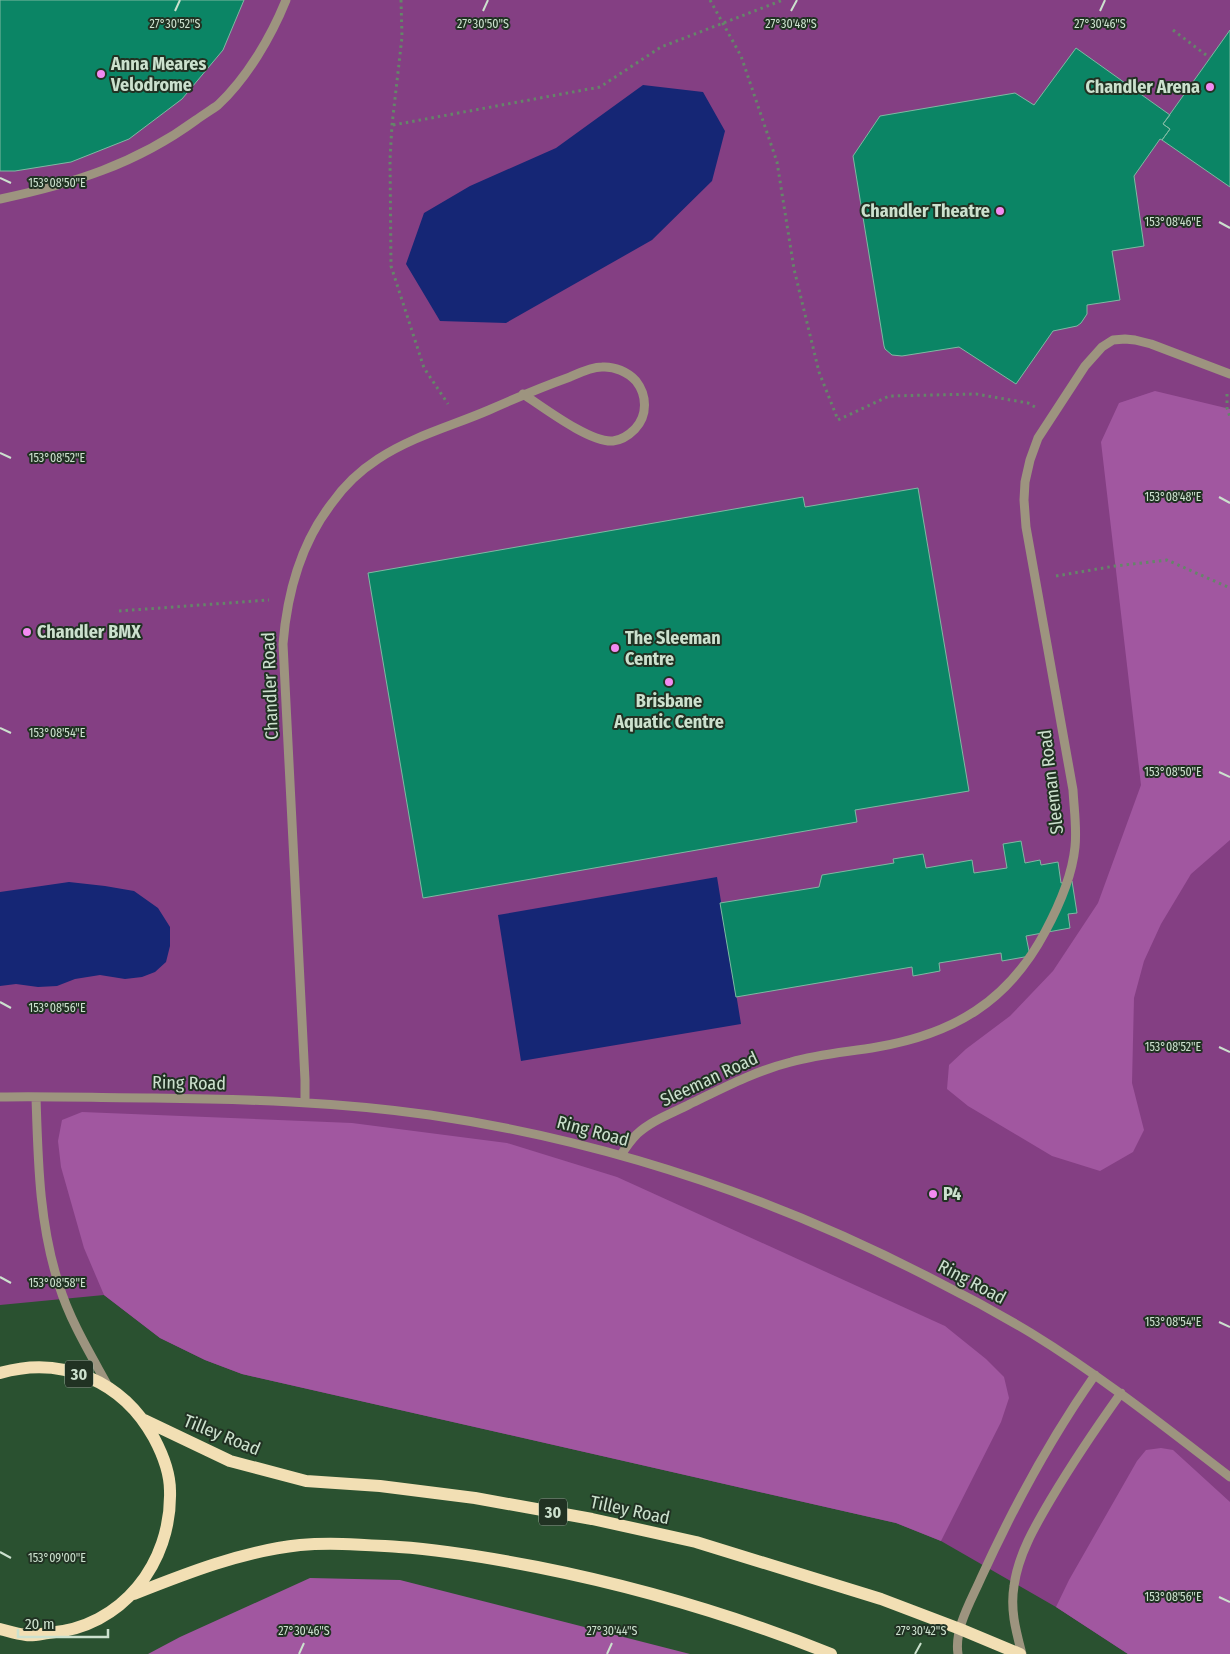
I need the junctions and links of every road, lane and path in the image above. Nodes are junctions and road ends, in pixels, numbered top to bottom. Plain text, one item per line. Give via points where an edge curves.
1 (286, 0) edge
2 (401, 0) edge
3 (710, 0) edge
4 (783, 0) edge
5 (723, 22) junction
6 (1173, 30) dead end
7 (1210, 58) dead end
8 (392, 125) junction
9 (0, 199) edge
10 (1230, 374) edge
11 (523, 394) junction
12 (1051, 416) junction
13 (463, 419) junction
14 (1036, 580) junction
15 (1230, 588) edge
16 (289, 596) junction
17 (119, 611) dead end
18 (0, 1097) edge
19 (36, 1097) junction
20 (304, 1102) junction
21 (621, 1155) junction
22 (0, 1373) edge
23 (1094, 1375) junction
24 (110, 1388) junction
25 (1121, 1393) junction
26 (144, 1420) junction
27 (1230, 1477) edge
28 (134, 1594) junction
29 (960, 1628) junction
30 (0, 1629) edge
31 (831, 1654) edge
32 (958, 1654) edge
33 (1021, 1654) edge

1 - 9 lane via 274,30 243,76 218,104 175,135 111,169 46,190
2 - 8 path via 402,37
3 - 5 path
4 - 5 path
5 - 8 path via 661,47 600,87
5 - 12 path via 741,56 777,162 794,269 819,372 838,420 889,396 976,394 1028,403
6 - 7 path
8 - 13 path via 391,266 424,368 450,407
10 - 12 lane, Sleeman Road via 1151,344 1125,338 1114,340 1093,355
11 - 11 lane, Chandler Road via 601,366 615,368 631,376 638,384 645,404 644,415 626,437 600,440
11 - 13 lane, Chandler Road
12 - 14 lane, Sleeman Road via 1030,460 1024,500
13 - 16 lane, Chandler Road via 400,446 358,475 318,522
14 - 15 path via 1167,560
14 - 21 lane, Sleeman Road via 1073,790 1075,848 1066,888 1030,957 987,1003 948,1026 908,1041 813,1056 740,1079 651,1124 637,1134
16 - 17 path
16 - 20 lane, Chandler Road via 283,644
18 - 19 lane, Ring Road
19 - 20 lane, Ring Road
19 - 24 lane via 40,1202 50,1251 59,1286 79,1333
20 - 21 lane, Ring Road via 484,1124
21 - 23 lane, Ring Road via 714,1184 848,1238 984,1306
22 - 24 main road, 30 via 39,1367 63,1369 88,1376
23 - 25 lane, Ring Road
23 - 29 lane via 1025,1489
24 - 26 main road, 30
25 - 27 lane, Ring Road
25 - 33 lane via 1073,1462 1024,1550 1016,1572 1012,1603
26 - 28 main road, 30 via 162,1453 170,1490 168,1528 155,1563
26 - 29 main road, Tilley Road / 30 via 230,1461 263,1471 306,1481 476,1498 696,1542 881,1599
28 - 30 main road, 30 via 102,1618 66,1632 26,1635
28 - 31 main road, 30 via 246,1555 300,1546 428,1549 517,1563 647,1592 750,1624
29 - 32 lane
29 - 33 main road, Tilley Road / 30

